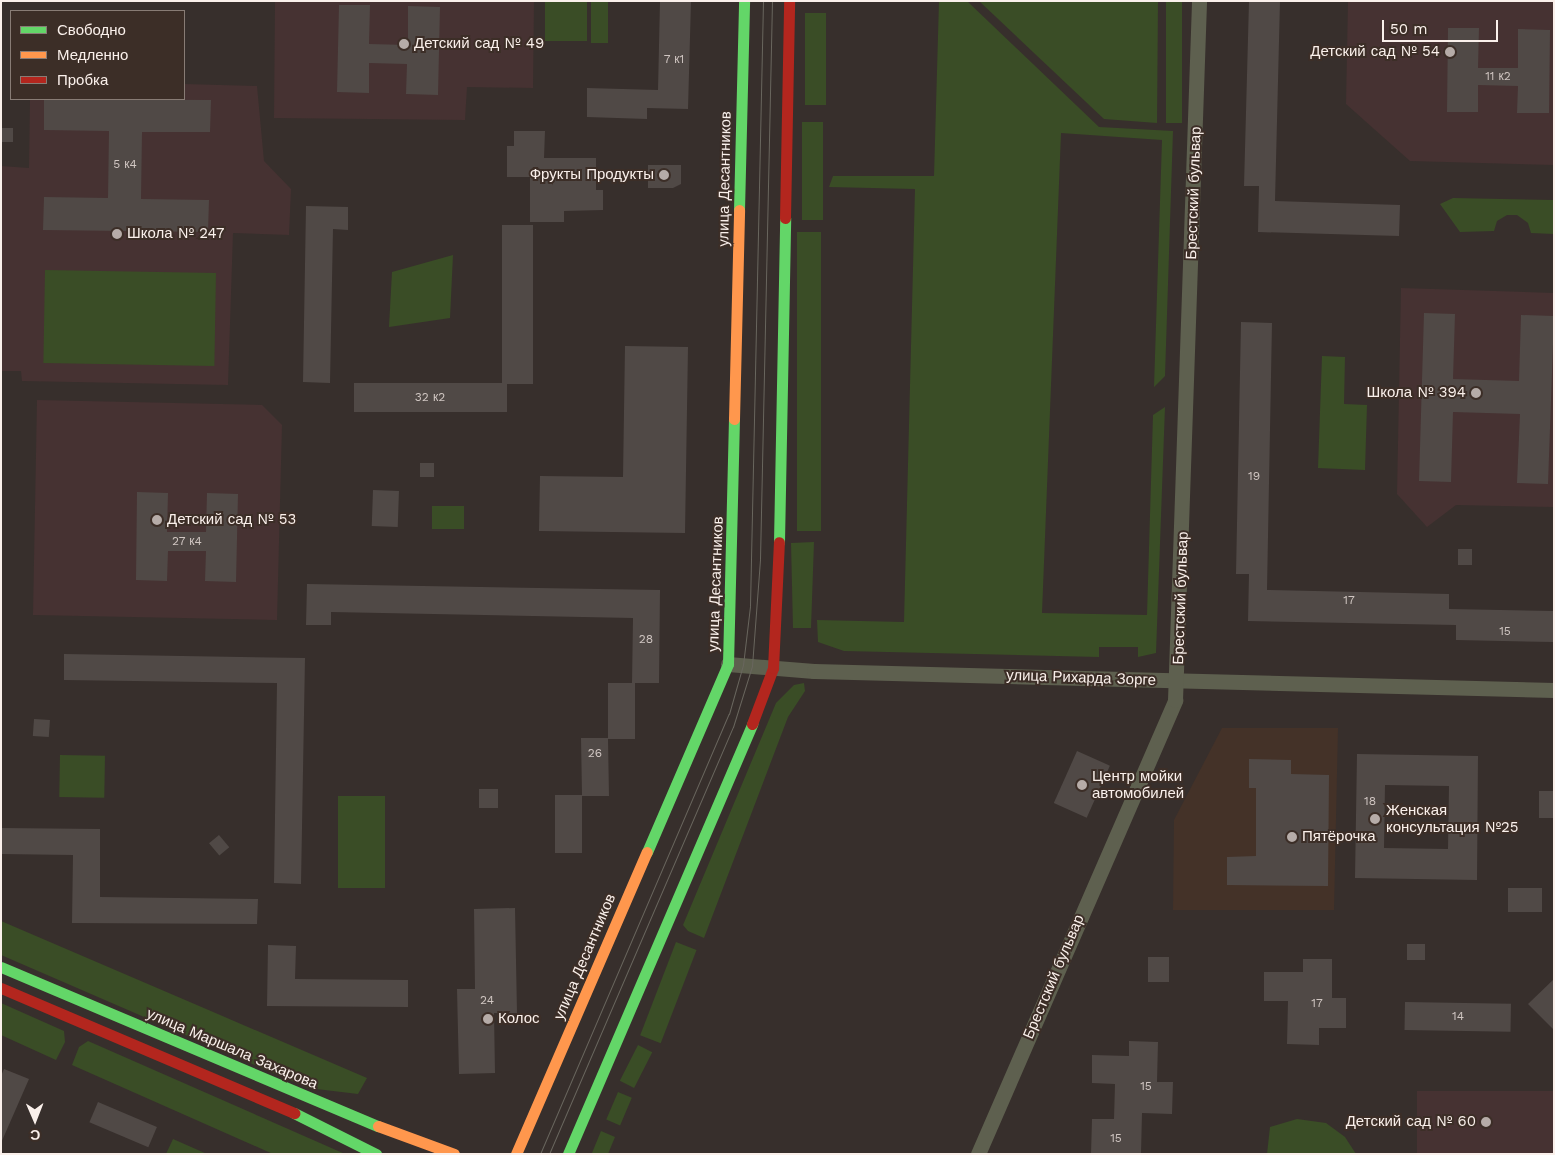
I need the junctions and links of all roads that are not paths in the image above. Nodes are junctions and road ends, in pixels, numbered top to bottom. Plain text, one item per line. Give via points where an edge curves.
1 (744, 1) edge
2 (789, 1) edge
3 (1199, 1) edge
4 (728, 664) junction
5 (773, 668) junction
6 (1178, 680) junction
7 (1554, 690) edge
8 (1, 967) edge
9 (1, 988) edge
10 (376, 1154) edge
11 (454, 1154) edge
12 (516, 1154) edge
13 (568, 1154) edge
14 (978, 1154) edge

1 - 4 street, улица Десантников
2 - 5 street via 777,630
3 - 6 street, Брестский бульвар
4 - 5 street, улица Рихарда Зорге
4 - 12 street, улица Десантников
5 - 6 street, улица Рихарда Зорге
5 - 13 street via 741,755
6 - 7 street, улица Рихарда Зорге
6 - 14 street, Брестский бульвар via 1175,700
8 - 11 street, улица Маршала Захарова via 339,1111
9 - 10 street via 293,1113

